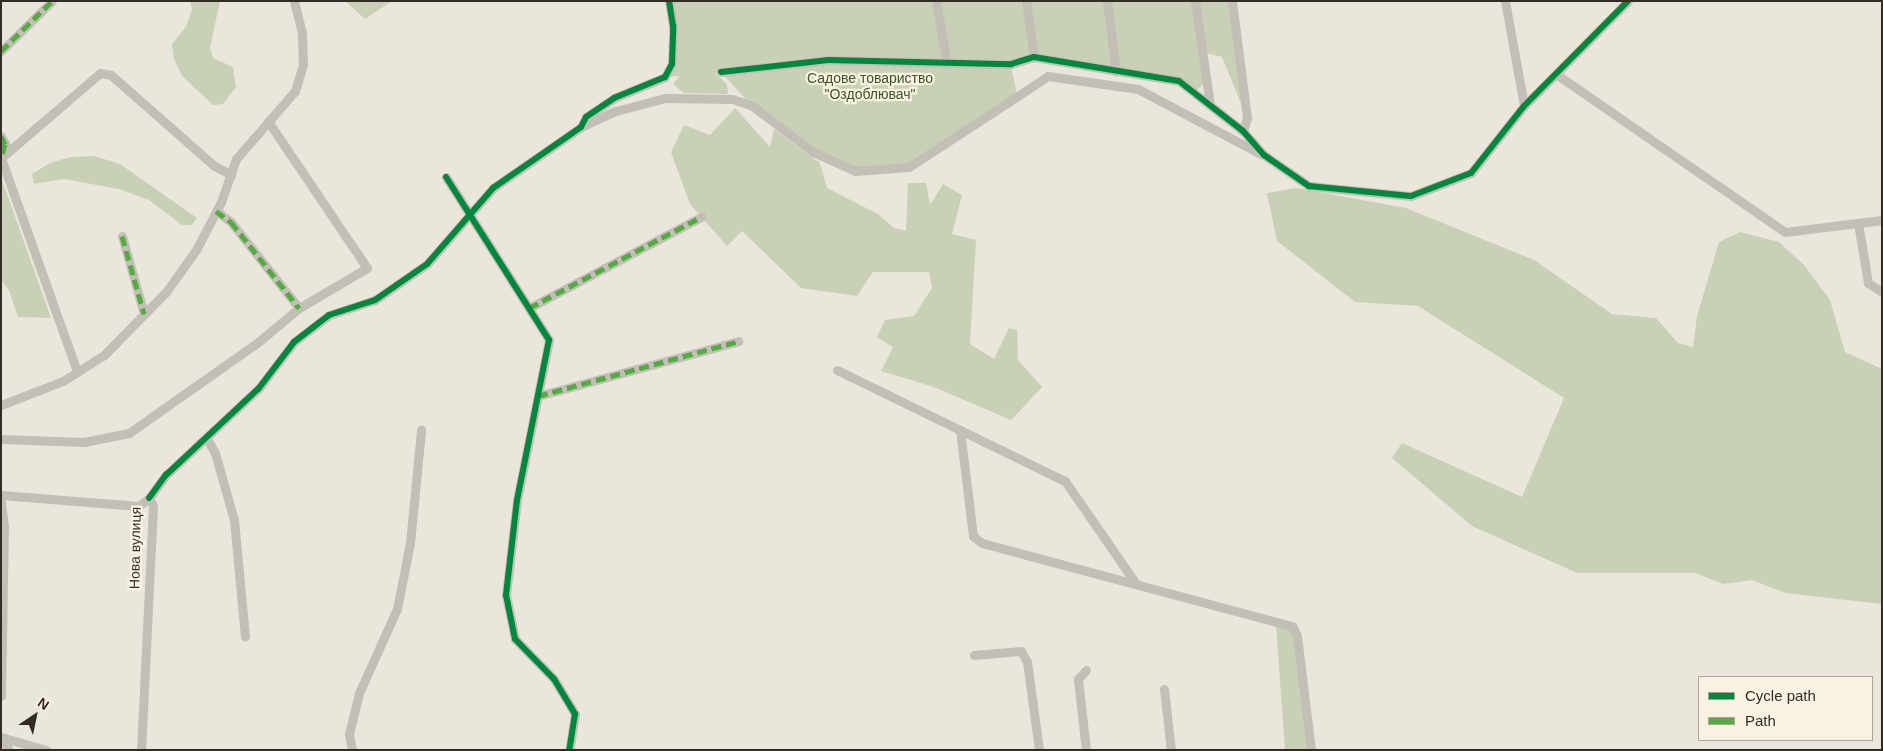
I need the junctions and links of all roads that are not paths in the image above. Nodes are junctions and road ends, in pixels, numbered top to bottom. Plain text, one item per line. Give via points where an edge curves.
1 (52, 1) edge
2 (294, 1) edge
3 (669, 1) edge
4 (936, 1) edge
5 (1026, 1) edge
6 (1107, 1) edge
7 (1195, 1) edge
8 (1232, 1) edge
9 (1505, 1) edge
10 (1628, 1) edge
11 (1, 51) edge
12 (1034, 57) junction
13 (947, 64) junction
14 (1116, 71) junction
15 (721, 72) dead end
16 (1556, 74) junction
17 (1210, 105) junction
18 (1524, 106) junction
19 (268, 121) junction
20 (581, 127) junction
21 (1243, 131) junction
22 (1, 136) edge
23 (1264, 155) junction
24 (1, 158) edge
25 (231, 176) junction
26 (446, 177) dead end
27 (216, 211) junction
28 (470, 215) junction
29 (701, 217) dead end
30 (1882, 220) edge
31 (1858, 223) junction
32 (122, 236) dead end
33 (1882, 292) edge
34 (299, 308) junction
35 (529, 308) junction
36 (144, 314) junction
37 (739, 341) dead end
38 (837, 370) dead end
39 (77, 372) junction
40 (538, 396) junction
41 (1, 405) edge
42 (421, 430) dead end
43 (960, 430) junction
44 (1, 439) edge
45 (207, 439) junction
46 (1, 495) edge
47 (148, 498) junction
48 (1, 502) edge
49 (1136, 584) junction
50 (245, 636) dead end
51 (974, 655) dead end
52 (1086, 670) dead end
53 (1164, 690) dead end
54 (1, 696) edge
55 (1, 737) edge
56 (9, 750) edge
57 (46, 750) edge
58 (141, 750) edge
59 (352, 750) edge
60 (569, 750) edge
61 (1039, 750) edge
62 (1086, 750) edge
63 (1171, 750) edge
64 (1311, 750) edge

1 - 11 street
2 - 19 street via 302,33 303,65 295,92
3 - 20 street via 673,26 670,71 655,84 614,98 586,117
4 - 13 street
5 - 12 street
6 - 14 street
7 - 17 street
8 - 21 street via 1247,118
9 - 18 street
10 - 16 street
12 - 13 street via 1011,64
12 - 14 street
13 - 15 street via 828,60
14 - 17 street via 1179,81
16 - 18 street
16 - 31 street via 1784,232
17 - 21 street
18 - 23 street via 1471,173 1411,196 1309,186
19 - 25 street via 236,159
19 - 34 street via 367,268
20 - 23 street via 616,111 665,98 732,99 751,105 813,152 855,171 909,167 1048,76 1138,89
20 - 28 street via 494,188
21 - 23 street
22 - 24 street via 5,144
24 - 25 street via 100,73 111,75 213,165
24 - 39 street
25 - 27 street
26 - 28 street
27 - 34 street via 231,222
27 - 36 street via 196,250 166,292
28 - 35 street
28 - 45 street via 427,264 375,300 329,315 294,342 259,388
29 - 35 street
30 - 31 street
31 - 33 street via 1868,283
32 - 36 street
34 - 44 street via 256,344 128,433 84,442
35 - 40 street via 549,340
36 - 39 street via 104,355
37 - 40 street
38 - 43 street
39 - 41 street via 64,381
40 - 60 street via 517,500 506,595 514,639 554,679 575,714
42 - 59 street via 410,543 397,609 358,693 348,734
43 - 49 street via 1065,482
43 - 49 street via 973,536 982,543
45 - 47 street via 166,475
45 - 50 street via 215,453 234,520
46 - 47 street, Нова вулиця via 140,506
47 - 58 street, Нова вулиця via 152,506
48 - 54 street via 4,525
49 - 64 street via 1292,626 1297,636
51 - 61 street via 1021,651 1027,662
52 - 62 street via 1078,679
53 - 63 street
55 - 56 street
55 - 57 street

